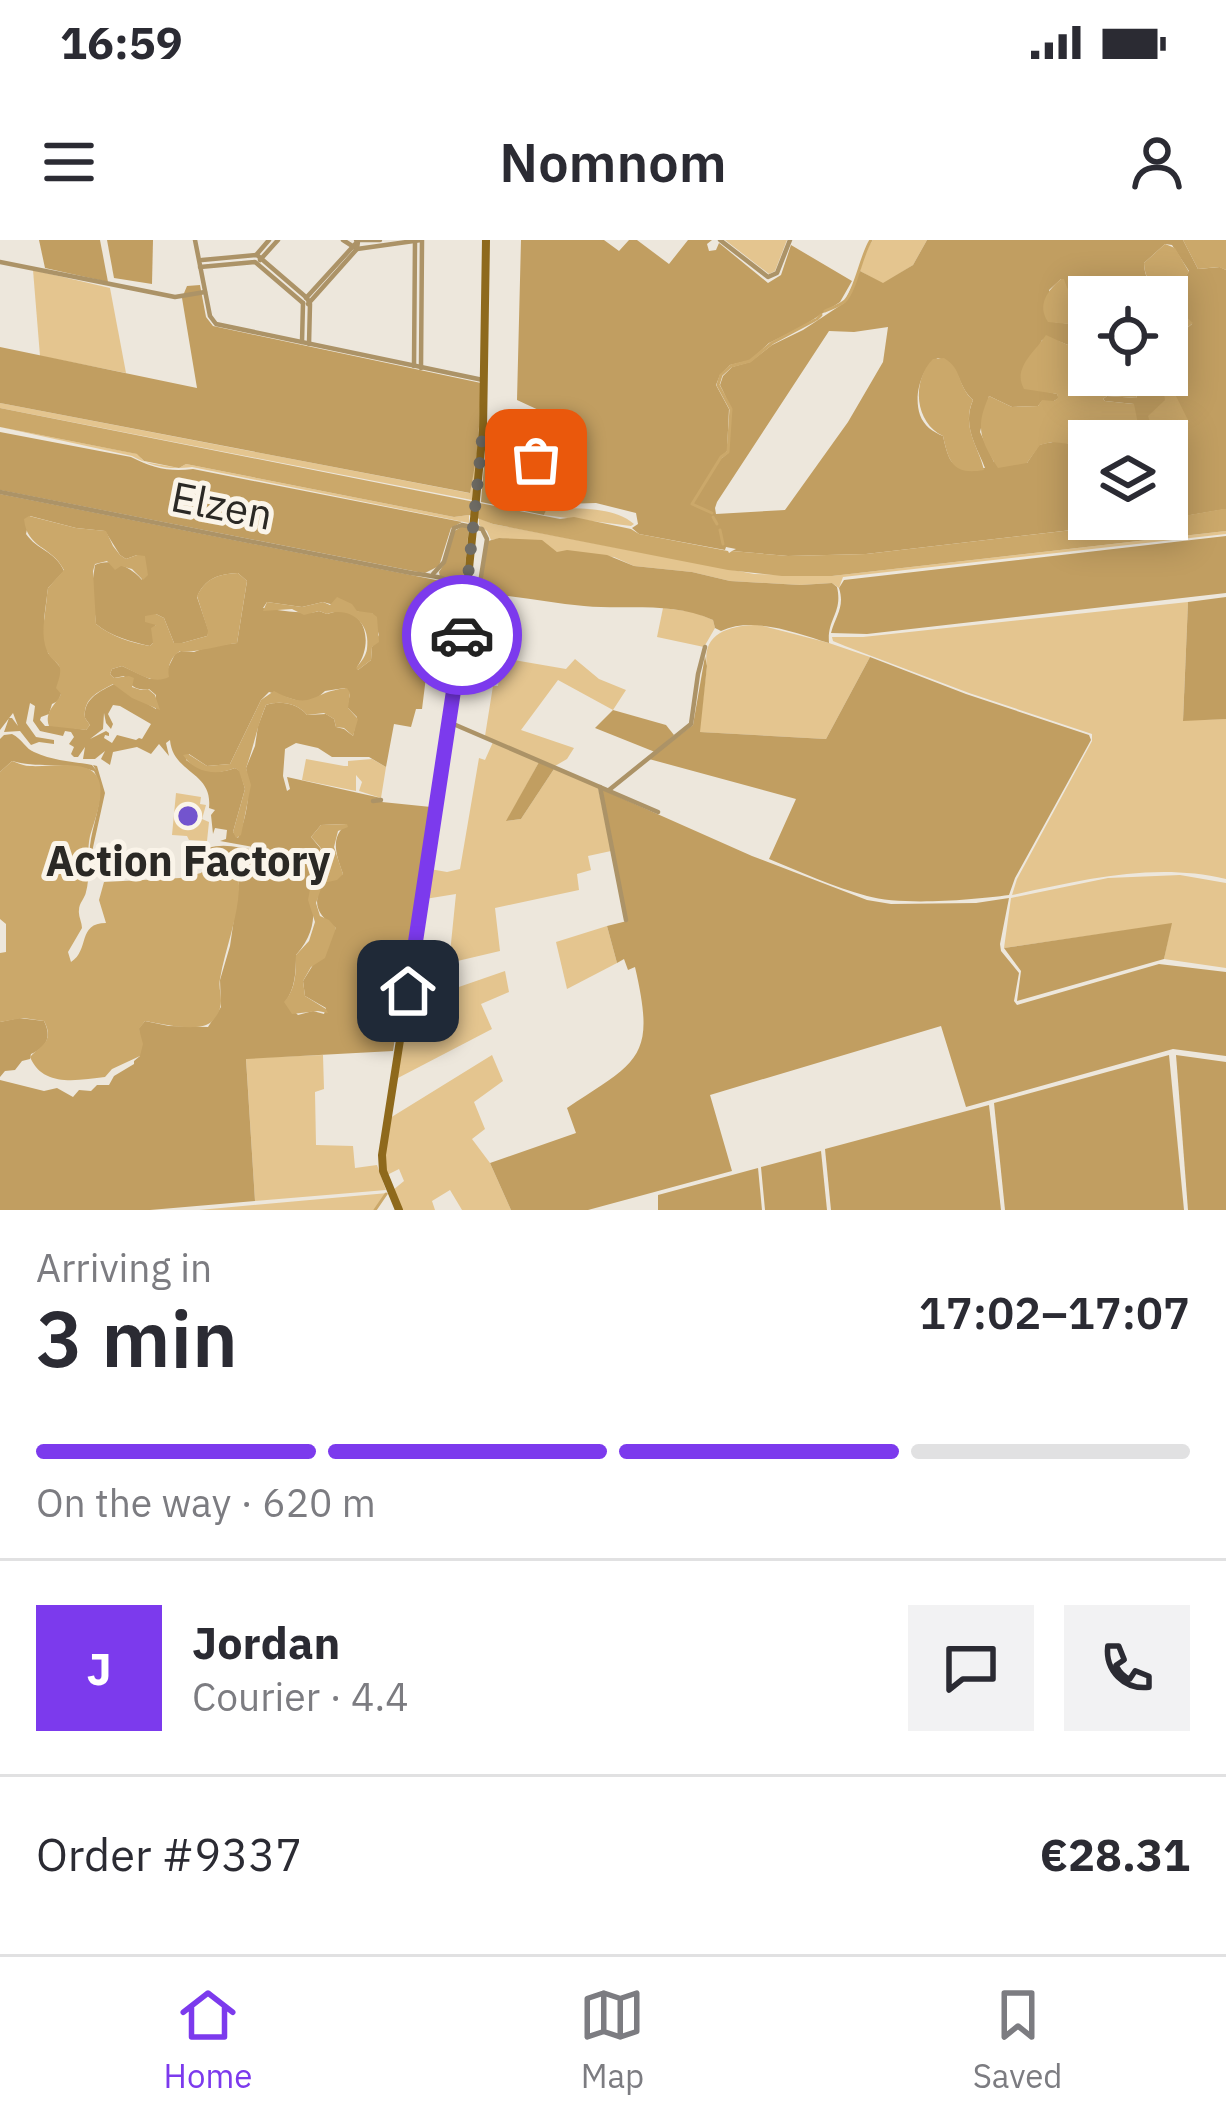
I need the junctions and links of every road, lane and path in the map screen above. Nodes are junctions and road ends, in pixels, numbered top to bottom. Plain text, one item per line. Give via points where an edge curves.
1 (195, 240) edge
2 (269, 240) edge
3 (278, 240) edge
4 (344, 240) edge
5 (380, 240) edge
6 (486, 240) edge
7 (721, 240) edge
8 (790, 240) edge
9 (418, 241) edge
10 (355, 244) edge
11 (258, 259) junction
12 (0, 262) edge
13 (200, 264) junction
14 (205, 292) junction
15 (307, 302) junction
16 (305, 343) junction
17 (418, 367) junction
18 (484, 381) junction
19 (483, 430) junction
20 (555, 491) dead end
21 (0, 492) edge
22 (433, 574) junction
23 (467, 588) junction
24 (706, 647) dead end
25 (451, 723) junction
26 (600, 787) junction
27 (609, 790) junction
28 (658, 812) dead end
29 (626, 920) dead end
30 (399, 1210) edge

1 - 13 street
2 - 11 street
3 - 11 street
4 - 10 street
5 - 10 street
6 - 18 main road
7 - 8 street via 768,278
9 - 10 street
9 - 17 street
10 - 15 street
11 - 13 street
11 - 15 street
12 - 14 street via 175,297
13 - 14 street
14 - 16 street via 219,325
15 - 16 street
16 - 17 street
17 - 18 street
18 - 19 main road
19 - 20 street via 546,468
19 - 23 main road
21 - 22 street, Elzen
22 - 23 street, Elzen
22 - 23 street, Elzen via 454,528 478,527 488,539 479,587
23 - 25 main road
24 - 27 street via 691,724
25 - 26 street
25 - 30 main road via 382,1155
26 - 27 street
26 - 29 street
27 - 28 street

